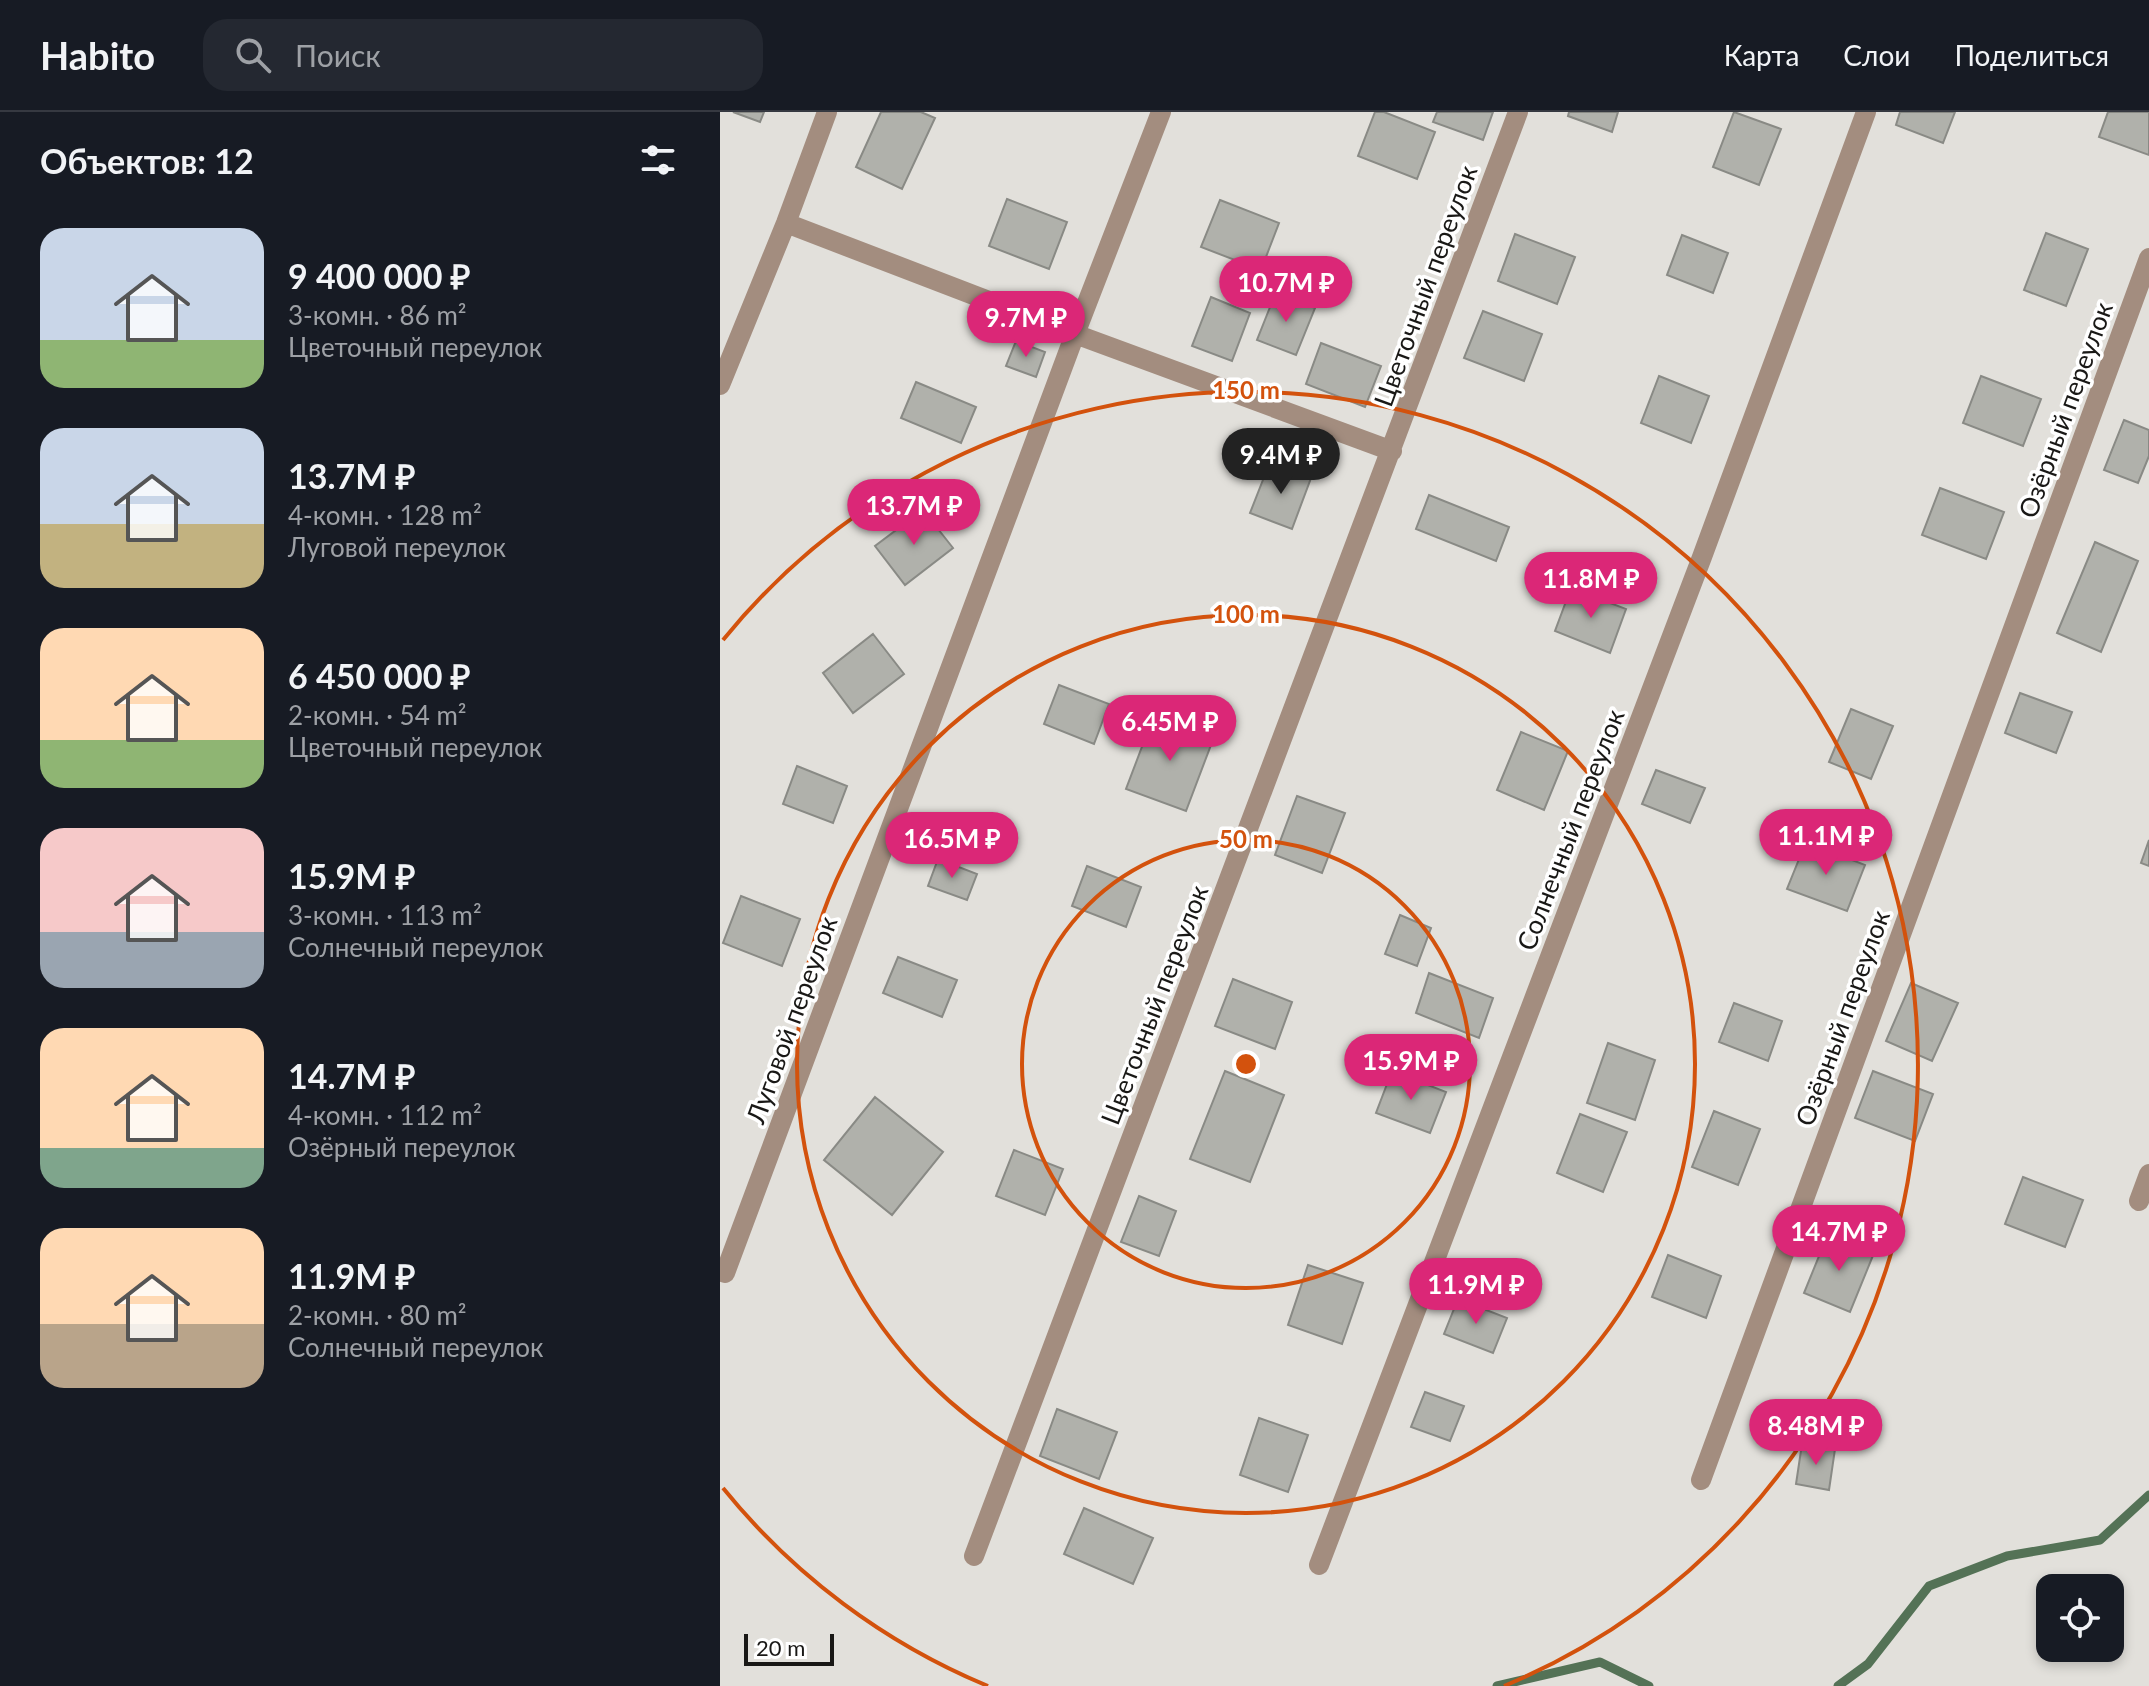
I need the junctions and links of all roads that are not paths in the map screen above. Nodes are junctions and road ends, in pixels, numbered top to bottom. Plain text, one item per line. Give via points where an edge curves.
1 (827, 112) edge
2 (1161, 112) edge
3 (1518, 112) edge
4 (1866, 112) edge
5 (786, 223) junction
6 (2149, 258) edge
7 (1075, 334) junction
8 (720, 385) edge
9 (1392, 451) junction
10 (2149, 1174) edge
11 (2139, 1201) dead end
12 (725, 1273) dead end
13 (1701, 1480) dead end
14 (974, 1556) dead end
15 (1319, 1565) dead end

1 - 5 street
2 - 7 street, Луговой переулок
3 - 9 street, Цветочный переулок
4 - 15 street, Солнечный переулок
5 - 7 street
5 - 8 street
6 - 13 street, Озёрный переулок
7 - 9 street
7 - 12 street, Луговой переулок
9 - 14 street, Цветочный переулок
10 - 11 street

